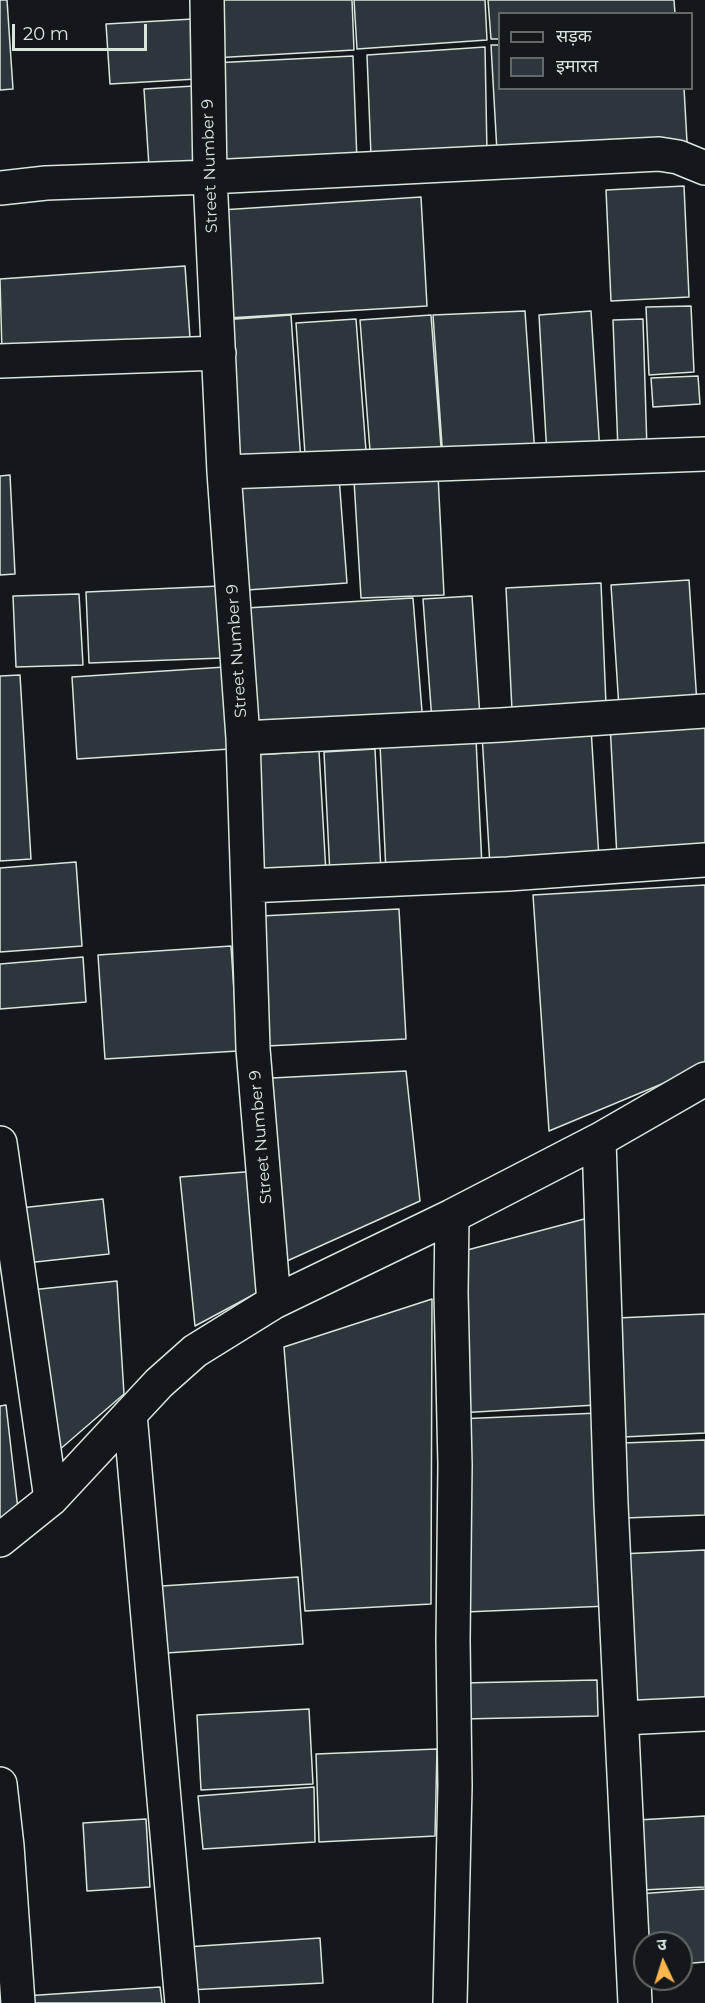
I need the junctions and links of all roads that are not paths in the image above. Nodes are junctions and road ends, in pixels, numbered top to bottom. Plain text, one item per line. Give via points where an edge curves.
1 (207, 0) edge
2 (705, 168) edge
3 (210, 177) junction
4 (0, 188) edge
5 (219, 353) junction
6 (0, 361) edge
7 (705, 454) edge
8 (224, 472) junction
9 (705, 711) edge
10 (243, 738) junction
11 (705, 860) edge
12 (248, 886) junction
13 (705, 1079) edge
14 (599, 1140) junction
15 (0, 1143) edge
16 (452, 1216) junction
17 (274, 1302) junction
18 (130, 1414) junction
19 (51, 1499) junction
20 (0, 1540) edge
21 (705, 1714) edge
22 (622, 1718) junction
23 (0, 1784) edge
24 (18, 2003) edge
25 (182, 2003) edge
26 (450, 2003) edge
27 (635, 2003) edge

1 - 3 street, Street Number 9
2 - 3 street via 659,154
3 - 4 street
3 - 5 street, Street Number 9
5 - 6 street
5 - 8 street, Street Number 9
7 - 8 street
8 - 10 street, Street Number 9
9 - 10 street
10 - 12 street, Street Number 9
11 - 12 street
12 - 17 street, Street Number 9 via 253,1049
13 - 14 street
14 - 16 street
14 - 22 street
15 - 19 street
16 - 17 street
16 - 26 street via 455,1786
17 - 18 street via 195,1351
18 - 19 street
18 - 25 street
19 - 20 street
21 - 22 street
22 - 27 street
23 - 24 street

